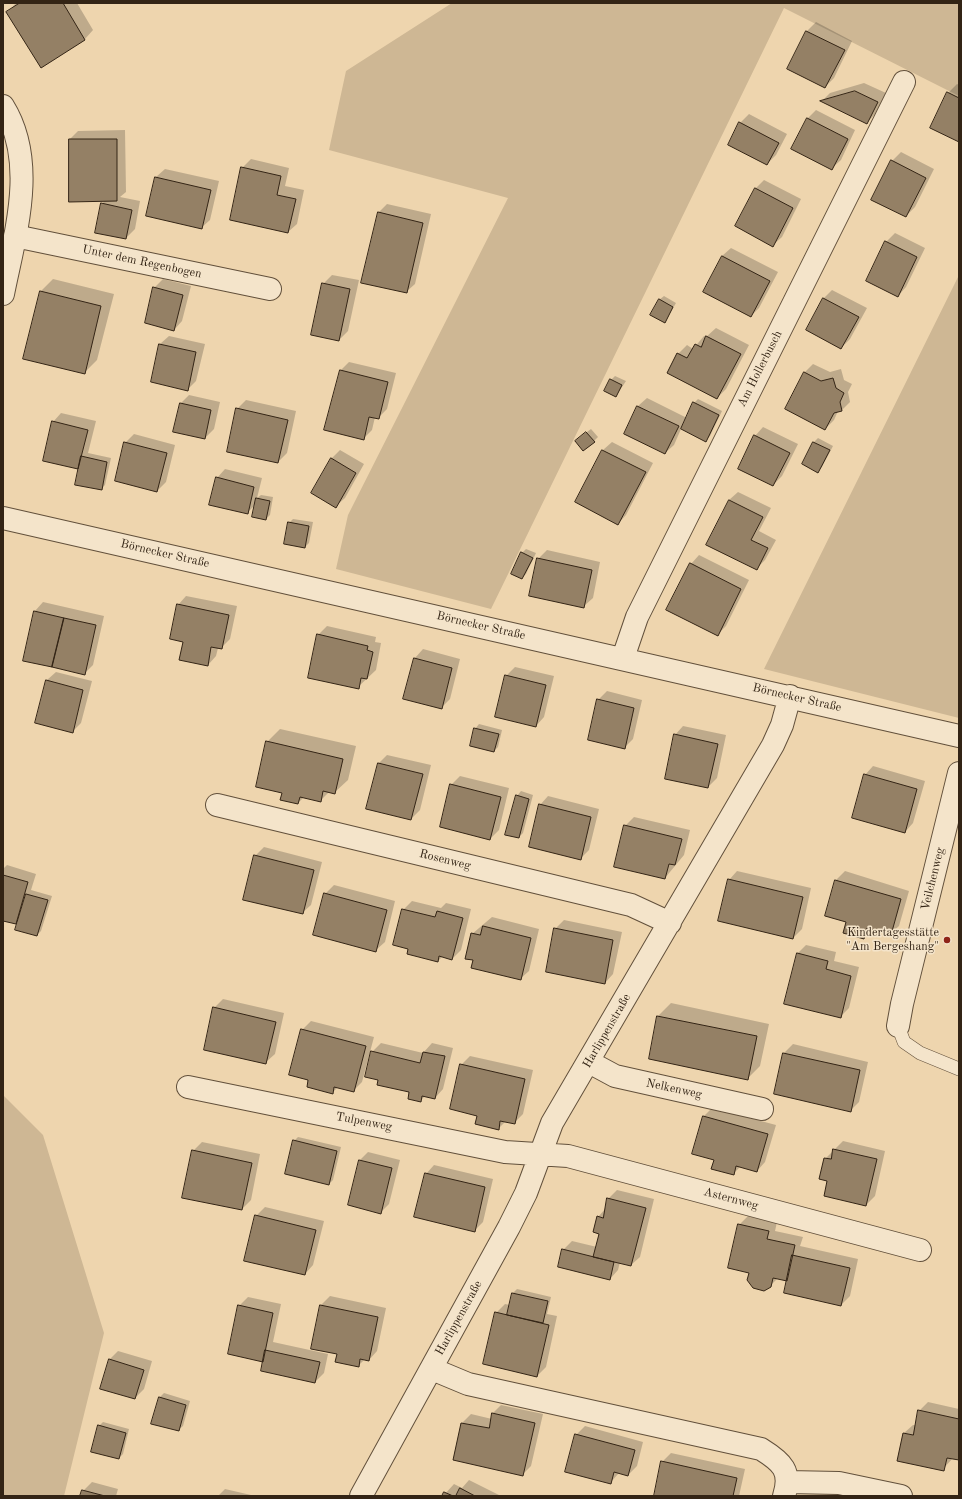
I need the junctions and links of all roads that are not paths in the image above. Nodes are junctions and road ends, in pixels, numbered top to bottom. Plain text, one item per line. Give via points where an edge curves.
1 (904, 82) dead end
2 (3, 106) edge
3 (15, 236) junction
4 (270, 289) dead end
5 (3, 294) edge
6 (3, 518) edge
7 (623, 658) junction
8 (790, 696) junction
9 (959, 736) edge
10 (959, 773) edge
11 (217, 805) dead end
12 (670, 923) junction
13 (898, 1026) joint
14 (589, 1062) junction
15 (959, 1069) edge
16 (188, 1087) dead end
17 (762, 1109) dead end
18 (540, 1153) junction
19 (920, 1250) dead end
20 (432, 1369) junction
21 (786, 1489) edge
22 (361, 1496) edge
23 (901, 1496) edge

1 - 7 street, Am Hollerbusch via 637,617
2 - 3 street via 9,116 18,146 21,173 21,202
3 - 4 street, Unter dem Regenbogen
3 - 5 street
6 - 7 street, Börnecker Straße
7 - 8 street, Börnecker Straße
8 - 9 street, Börnecker Straße
8 - 12 street, Harlippenstraße via 773,745
10 - 13 street, Veilchenweg
11 - 12 street, Rosenweg via 631,905
12 - 14 street, Harlippenstraße
13 - 15 lane, Veilchenweg via 904,1042 920,1053
14 - 17 street, Nelkenweg via 615,1076
14 - 18 street, Harlippenstraße via 552,1123
16 - 18 street, Tulpenweg via 505,1152
18 - 19 street, Asternweg via 575,1158
18 - 20 street, Harlippenstraße via 526,1193 509,1227
20 - 21 street, Harlippenstraße via 468,1384 761,1449 776,1458 785,1470
20 - 22 street, Harlippenstraße
21 - 23 street, Harlippenstraße via 839,1483

